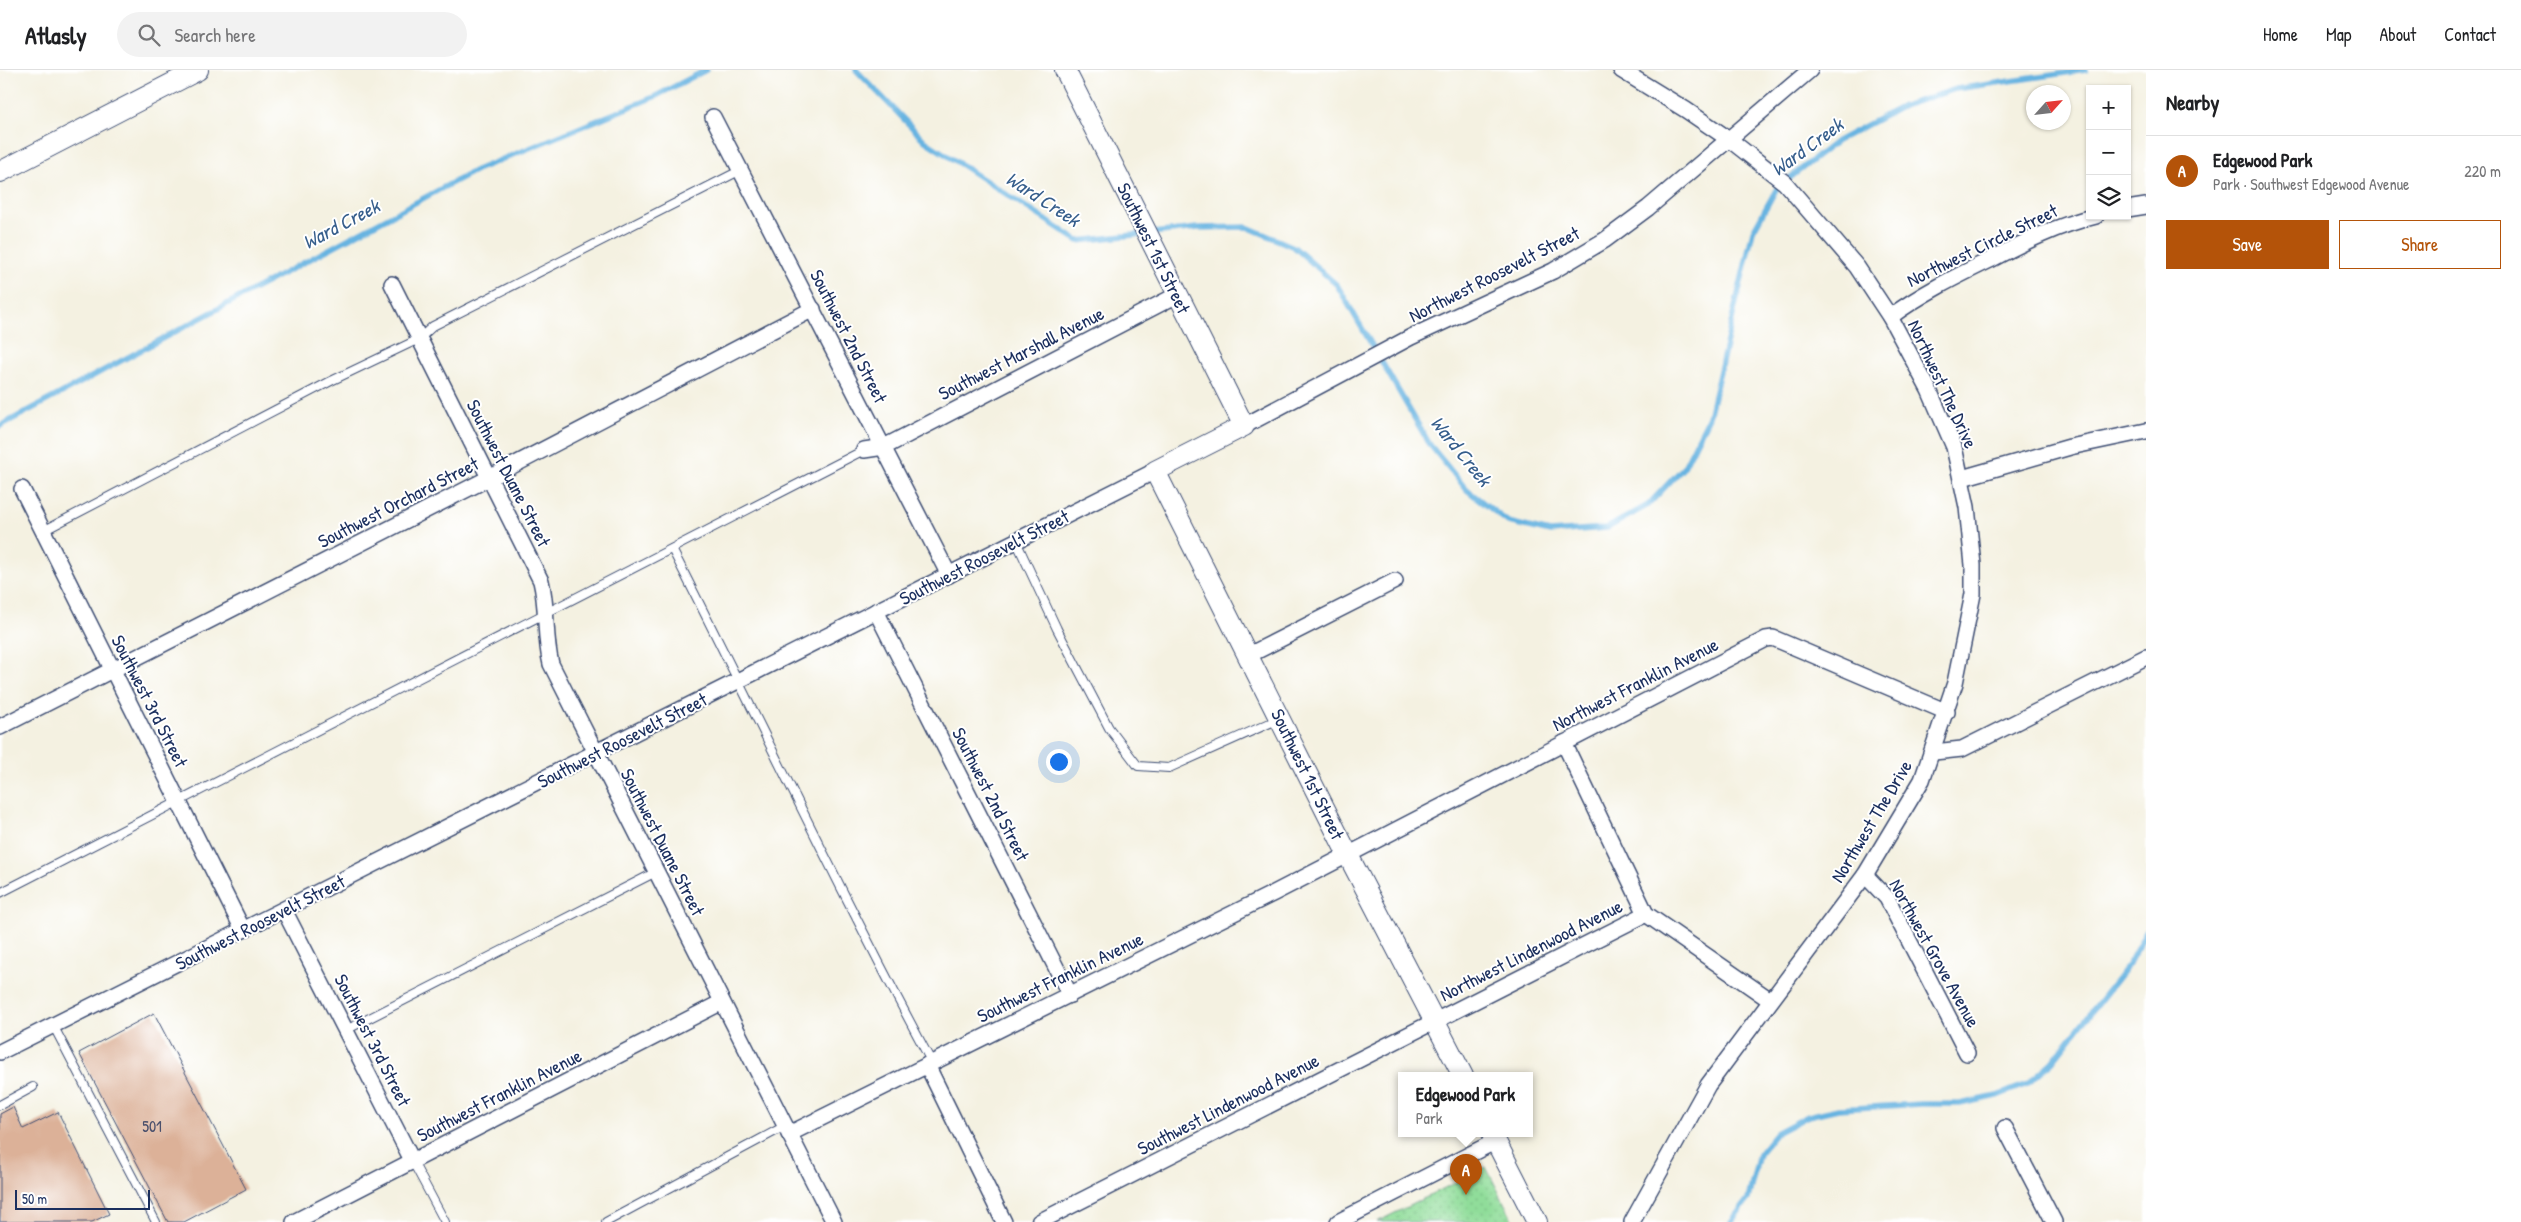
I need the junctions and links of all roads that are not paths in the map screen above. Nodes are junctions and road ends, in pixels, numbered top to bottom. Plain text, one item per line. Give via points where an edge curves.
1 (1065, 70) edge
2 (1621, 70) edge
3 (1810, 70) edge
4 (188, 72) edge
5 (713, 117) dead end
6 (1730, 140) junction
7 (2, 167) edge
8 (741, 170) junction
9 (2146, 206) edge
10 (2131, 208) edge
11 (2086, 219) edge
12 (392, 284) dead end
13 (1177, 295) junction
14 (813, 309) junction
15 (1890, 317) junction
16 (419, 339) junction
17 (1244, 426) junction
18 (2146, 431) edge
19 (884, 447) junction
20 (864, 450) joint
21 (1155, 471) junction
22 (489, 478) junction
23 (1962, 478) junction
24 (22, 489) dead end
25 (42, 531) junction
26 (1016, 541) junction
27 (672, 548) junction
28 (950, 574) junction
29 (1395, 581) dead end
30 (876, 611) junction
31 (546, 613) junction
32 (1249, 655) junction
33 (2146, 657) edge
34 (112, 671) junction
35 (739, 680) junction
36 (1947, 712) junction
37 (1280, 718) junction
38 (0, 727) edge
39 (1564, 743) junction
40 (1934, 752) junction
41 (596, 753) junction
42 (178, 802) junction
43 (1348, 855) junction
44 (656, 872) junction
45 (1866, 875) junction
46 (0, 893) edge
47 (284, 910) junction
48 (1646, 914) junction
49 (244, 930) junction
50 (1070, 995) junction
51 (1770, 1000) junction
52 (722, 1002) junction
53 (1434, 1022) junction
54 (53, 1025) junction
55 (346, 1030) junction
56 (0, 1052) edge
57 (1967, 1053) dead end
58 (930, 1064) junction
59 (1461, 1072) edge
60 (33, 1087) dead end
61 (0, 1105) edge
62 (2006, 1128) dead end
63 (787, 1130) junction
64 (1494, 1137) edge
65 (413, 1162) junction
66 (156, 1222) edge
67 (294, 1222) edge
68 (445, 1222) edge
69 (606, 1222) edge
70 (834, 1222) edge
71 (1004, 1222) edge
72 (1039, 1222) edge
73 (1338, 1222) edge
74 (1537, 1222) edge
75 (1632, 1222) edge
76 (2054, 1222) edge

1 - 13 street, Southwest 1st Street
2 - 6 street, Northwest The Drive
3 - 6 street, Northwest Roosevelt Street
4 - 7 street
5 - 8 street, Southwest 2nd Street
6 - 15 street, Northwest The Drive via 1785,183 1814,214 1857,267
6 - 17 street, Northwest Roosevelt Street via 1605,240 1553,271 1411,338
8 - 14 street, Southwest 2nd Street
8 - 16 lane via 433,326
9 - 10 street
11 - 15 street, Northwest Circle Street via 2027,240 1947,281
12 - 16 street, Southwest Duane Street
13 - 17 street, Southwest 1st Street
13 - 19 street, Southwest Marshall Avenue
14 - 19 street, Southwest 2nd Street
14 - 22 street, Southwest Orchard Street
15 - 23 street, Northwest The Drive via 1929,390 1954,447
16 - 22 street, Southwest Duane Street
16 - 25 lane
17 - 21 street, Southwest Roosevelt Street
18 - 23 street via 2070,447
19 - 20 street, Southwest Marshall Avenue
19 - 28 street, Southwest 2nd Street
20 - 27 lane
21 - 26 street, Southwest Roosevelt Street
21 - 32 street, Southwest 1st Street
22 - 31 street, Southwest Duane Street via 541,581
22 - 34 street, Southwest Orchard Street
23 - 36 street, Northwest The Drive via 1971,535 1973,594
24 - 25 street, Southwest 3rd Street
25 - 34 street, Southwest 3rd Street
26 - 28 street, Southwest Roosevelt Street
26 - 37 lane via 1108,728 1138,766 1169,768
27 - 31 lane
27 - 35 lane
28 - 30 street, Southwest Roosevelt Street
29 - 32 street
30 - 35 street, Southwest Roosevelt Street
30 - 50 street, Southwest 2nd Street
31 - 41 street, Southwest Duane Street via 544,626 551,664
31 - 42 lane
32 - 37 street, Southwest 1st Street
33 - 40 street via 1962,749
34 - 38 street, Southwest Orchard Street
34 - 42 street, Southwest 3rd Street
35 - 41 street, Southwest Roosevelt Street
35 - 58 lane via 816,842
36 - 39 street, Northwest Franklin Avenue via 1773,638
36 - 40 street, Northwest The Drive
37 - 43 street, Southwest 1st Street
39 - 43 street, Northwest Franklin Avenue
39 - 48 street
40 - 45 street, Northwest The Drive via 1922,780
41 - 44 street, Southwest Duane Street
41 - 47 street, Southwest Roosevelt Street
42 - 46 lane
42 - 49 street, Southwest 3rd Street
43 - 50 street, Southwest Franklin Avenue
43 - 53 street, Southwest 1st Street
44 - 52 street, Southwest Duane Street
44 - 55 lane
45 - 51 street, Northwest The Drive
45 - 57 street, Northwest Grove Avenue via 1887,898
47 - 49 street, Southwest Roosevelt Street
47 - 55 street, Southwest 3rd Street
48 - 51 street
48 - 53 street, Northwest Lindenwood Avenue
49 - 54 street, Southwest Roosevelt Street
50 - 58 street, Southwest Franklin Avenue
51 - 75 street, Northwest The Drive via 1708,1085
52 - 63 street, Southwest Duane Street
52 - 65 street, Southwest Franklin Avenue
53 - 59 street, Southwest 1st Street
53 - 72 street, Southwest Lindenwood Avenue
54 - 56 street, Southwest Roosevelt Street
54 - 66 lane
55 - 65 street, Southwest 3rd Street
58 - 63 street, Southwest Franklin Avenue
58 - 71 street
60 - 61 lane
62 - 76 street
63 - 69 lane
63 - 70 street, Southwest Duane Street
64 - 73 street
64 - 74 street
65 - 67 street, Southwest Franklin Avenue
65 - 68 lane

